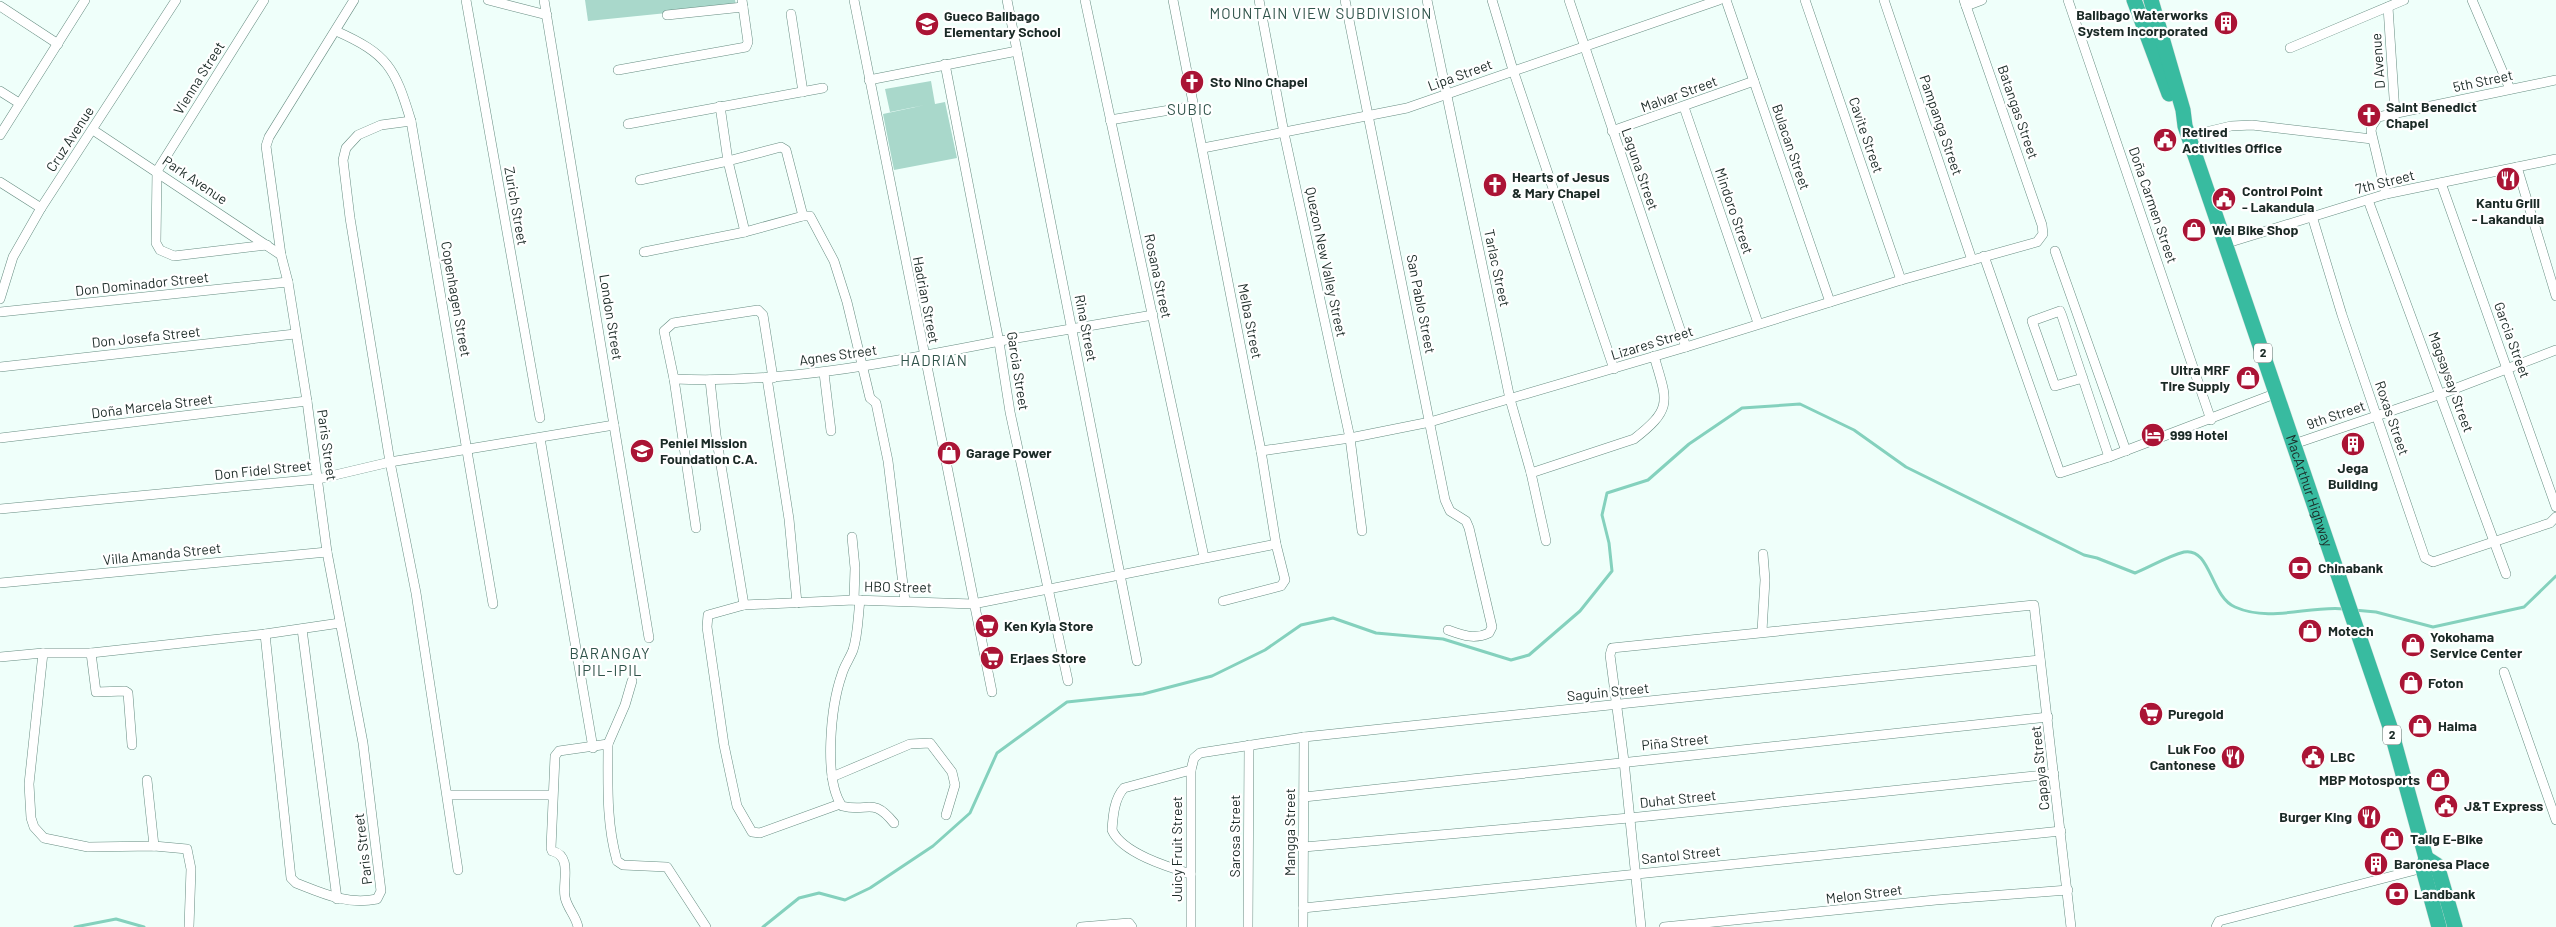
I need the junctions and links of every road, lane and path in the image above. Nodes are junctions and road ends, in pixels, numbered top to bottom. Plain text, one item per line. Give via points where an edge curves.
1 (85, 0) edge
2 (176, 0) edge
3 (264, 0) edge
4 (354, 0) edge
5 (466, 0) edge
6 (488, 0) edge
7 (544, 0) edge
8 (854, 0) edge
9 (1007, 0) edge
10 (1085, 0) edge
11 (1173, 0) edge
12 (1259, 0) edge
13 (1345, 0) edge
14 (1427, 0) edge
15 (1492, 0) edge
16 (1569, 0) edge
17 (1719, 0) edge
18 (1726, 0) edge
19 (1805, 0) edge
20 (1884, 0) edge
21 (1982, 0) edge
22 (2068, 0) edge
23 (2134, 0) edge
24 (2151, 0) edge
25 (2404, 0) edge
26 (2472, 0) edge
27 (1965, 3) edge
28 (743, 4) edge
29 (0, 6) edge
30 (2388, 7) junction
31 (791, 14) dead end
32 (547, 15) junction
33 (667, 15) dead end
34 (336, 31) junction
35 (58, 44) junction
36 (1584, 46) junction
37 (2290, 48) dead end
38 (1017, 50) junction
39 (945, 64) junction
40 (618, 70) dead end
41 (1513, 70) junction
42 (869, 80) junction
43 (2556, 80) edge
44 (1754, 81) junction
45 (823, 88) dead end
46 (2510, 89) junction
47 (0, 91) edge
48 (803, 92) junction
49 (1446, 95) junction
50 (19, 103) junction
51 (720, 106) junction
52 (1194, 106) junction
53 (1684, 107) junction
54 (2396, 113) junction
55 (1369, 117) junction
56 (1110, 120) junction
57 (411, 121) junction
58 (628, 124) dead end
59 (93, 130) junction
60 (1612, 131) junction
61 (2187, 131) junction
62 (1284, 133) junction
63 (0, 135) edge
64 (2372, 139) junction
65 (1203, 148) junction
66 (2556, 158) edge
67 (728, 161) junction
68 (2517, 167) junction
69 (157, 171) junction
70 (640, 180) dead end
71 (0, 182) edge
72 (2441, 183) junction
73 (2386, 194) junction
74 (2368, 200) junction
75 (41, 208) junction
76 (802, 216) junction
77 (2312, 216) junction
78 (745, 232) junction
79 (2043, 234) joint
80 (2224, 244) junction
81 (267, 245) junction
82 (2055, 251) dead end
83 (644, 252) dead end
84 (281, 255) junction
85 (1984, 256) junction
86 (1972, 260) junction
87 (1901, 280) junction
88 (288, 282) junction
89 (2556, 296) edge
90 (0, 299) edge
91 (1830, 302) junction
92 (0, 312) edge
93 (1152, 315) junction
94 (1758, 323) junction
95 (1072, 328) junction
96 (295, 334) junction
97 (999, 342) junction
98 (1686, 347) junction
99 (2556, 350) edge
100 (1654, 356) junction
101 (924, 357) junction
102 (862, 366) junction
103 (0, 367) edge
104 (1614, 368) junction
105 (2508, 368) junction
106 (824, 373) junction
107 (674, 378) junction
108 (770, 378) junction
109 (2082, 378) junction
110 (710, 380) junction
111 (2277, 393) junction
112 (2441, 394) junction
113 (1510, 400) junction
114 (307, 401) junction
115 (2377, 416) junction
116 (540, 418) dead end
117 (2211, 420) junction
118 (1430, 422) junction
119 (614, 425) junction
120 (831, 431) dead end
121 (0, 438) edge
122 (540, 438) junction
123 (1350, 438) junction
124 (2294, 444) junction
125 (468, 449) junction
126 (1260, 451) junction
127 (2126, 451) junction
128 (2109, 457) junction
129 (390, 462) junction
130 (1531, 473) junction
131 (318, 479) junction
132 (2556, 507) edge
133 (0, 509) edge
134 (2556, 517) edge
135 (696, 528) dead end
136 (1362, 531) dead end
137 (852, 537) dead end
138 (1546, 541) dead end
139 (2494, 542) junction
140 (1276, 544) junction
141 (327, 552) junction
142 (1763, 554) dead end
143 (1204, 557) junction
144 (2506, 574) dead end
145 (1122, 576) junction
146 (0, 583) edge
147 (1049, 589) junction
148 (857, 600) junction
149 (905, 601) junction
150 (1223, 601) dead end
151 (797, 603) junction
152 (493, 604) dead end
153 (973, 604) junction
154 (744, 605) junction
155 (340, 623) junction
156 (302, 629) junction
157 (1448, 630) dead end
158 (1762, 631) junction
159 (265, 634) junction
160 (649, 638) dead end
161 (43, 653) junction
162 (92, 653) junction
163 (0, 657) edge
164 (2040, 660) junction
165 (1137, 661) dead end
166 (2504, 672) dead end
167 (632, 681) dead end
168 (1068, 681) dead end
169 (992, 692) dead end
170 (1616, 705) junction
171 (2048, 717) junction
172 (1304, 737) junction
173 (608, 744) junction
174 (132, 745) dead end
175 (1248, 745) junction
176 (593, 748) junction
177 (1624, 761) junction
178 (1191, 770) junction
179 (2054, 774) junction
180 (832, 777) junction
181 (148, 780) dead end
182 (448, 795) junction
183 (552, 795) junction
184 (1304, 796) junction
185 (840, 804) junction
186 (946, 815) dead end
187 (1629, 818) junction
188 (2556, 820) edge
189 (894, 823) dead end
190 (2061, 831) junction
191 (154, 846) junction
192 (1304, 847) junction
193 (2429, 864) junction
194 (458, 870) dead end
195 (1191, 874) junction
196 (1636, 874) junction
197 (2068, 890) junction
198 (337, 899) junction
199 (1303, 908) junction
200 (189, 927) edge
201 (578, 927) edge
202 (706, 927) edge
203 (1081, 927) edge
204 (1132, 927) edge
205 (1191, 927) edge
206 (1248, 927) edge
207 (1303, 927) edge
208 (1641, 927) edge
209 (1664, 927) edge
210 (2071, 927) edge
211 (2216, 927) edge
212 (2439, 927) edge
213 (2454, 927) edge

1 - 35 street
2 - 59 street, Cruz Avenue
3 - 69 street, Vienna Street
4 - 34 street, Paris Street
5 - 116 street, Zurich Street
6 - 32 street
7 - 32 street, London Street
8 - 42 street, Hadrian Street
9 - 38 street, Rina Street
10 - 56 street, Rosana Street
11 - 52 street, Melba Street
12 - 62 street, Quezon New Valley Street
13 - 55 street, San Pablo Street
14 - 49 street, Tarlac Street
15 - 41 street
16 - 36 street, Laguna Street
17 - 36 street, Lipa Street
18 - 44 street, Bulacan Street
19 - 87 street, Cavite Street
20 - 86 street, Pampanga Street
21 - 27 street
22 - 117 street, Doña Carmen Street
23 - 61 highway, MacArthur Highway / 2 via 2176,113
24 - 61 highway, MacArthur Highway / 2
25 - 30 street
26 - 46 street
27 - 79 street, Batangas Street
28 - 33 street
28 - 40 street via 746,47
29 - 35 street
30 - 37 street
30 - 54 street, D Avenue
31 - 48 street
32 - 119 street, London Street
34 - 57 street, Copenhagen Street via 356,40 386,62 394,73
34 - 84 street, Paris Street via 266,146
35 - 50 street
36 - 41 street, Lipa Street
36 - 60 street, Laguna Street
38 - 39 street
38 - 95 street, Rina Street
39 - 42 street
39 - 97 street, Garcia Street
41 - 49 street, Lipa Street
41 - 104 street
42 - 101 street, Hadrian Street
43 - 46 street, 5th Street
44 - 53 street, Malvar Street
44 - 91 street, Bulacan Street
45 - 48 street
46 - 54 street, 5th Street
47 - 50 street
48 - 51 street
49 - 55 street, Lipa Street
49 - 113 street, Tarlac Street
50 - 63 street
51 - 58 street
51 - 67 street
52 - 56 street
52 - 65 street, Melba Street
53 - 60 street, Malvar Street
53 - 94 street, Mindoro Street
54 - 64 street, 5th Street via 2384,114 2374,121
55 - 62 street, Lipa Street
55 - 118 street, San Pablo Street
56 - 93 street, Rosana Street
57 - 125 street, Copenhagen Street
57 - 129 street via 381,125 358,135 346,148 343,160
59 - 69 street, Park Avenue
59 - 75 street, Cruz Avenue
60 - 98 street, Laguna Street
61 - 64 street via 2252,125
61 - 80 highway, MacArthur Highway / 2
62 - 65 street, Lipa Street
62 - 123 street, Quezon New Valley Street
64 - 73 street
65 - 126 street, Melba Street
66 - 68 street, 7th Street
67 - 70 street
67 - 76 street via 784,148
67 - 78 street
68 - 72 street, 7th Street
68 - 89 street
69 - 81 street, Park Avenue
69 - 81 street via 156,243 160,250 174,256
71 - 75 street
72 - 73 street, 7th Street
72 - 105 street, Garcia Street
73 - 74 street, 7th Street
74 - 77 street, 7th Street
74 - 112 street, Magsaysay Street
75 - 90 street, Cruz Avenue via 13,257
76 - 78 street
76 - 102 street via 810,216 834,261 848,302
77 - 80 street, 7th Street
77 - 115 street, Roxas Street
78 - 83 street
79 - 85 street, Lizares Street via 2033,244
80 - 111 highway, MacArthur Highway / 2
81 - 84 street, Park Avenue
82 - 127 street
84 - 88 street, Paris Street
85 - 86 street, Lizares Street
85 - 128 street via 2060,473
86 - 87 street, Lizares Street
87 - 91 street, Lizares Street
88 - 92 street, Don Dominador Street
88 - 96 street, Paris Street
91 - 94 street, Lizares Street
93 - 95 street, Agnes Street
93 - 143 street, Rosana Street
94 - 98 street, Lizares Street
95 - 97 street, Agnes Street
95 - 145 street, Rina Street
96 - 103 street, Don Josefa Street
96 - 114 street, Paris Street
97 - 101 street, Agnes Street
97 - 147 street, Garcia Street via 1010,412
98 - 100 street, Lizares Street
99 - 105 street, 9th Street
100 - 104 street, Lizares Street
100 - 130 street via 1666,397 1659,417 1647,429 1634,439
101 - 102 street, Agnes Street
101 - 153 street, Hadrian Street
102 - 106 street, Agnes Street
102 - 149 street via 870,398 876,403 888,461
104 - 113 street, Lizares Street
105 - 112 street, 9th Street
105 - 132 street, Garcia Street
106 - 108 street, Agnes Street
106 - 120 street
107 - 108 street via 664,331 668,325 758,310 763,315
107 - 110 street, Agnes Street
107 - 135 street
108 - 110 street, Agnes Street
108 - 151 street
109 - 109 street via 2060,311 2032,321 2055,386
109 - 128 street
110 - 154 street
111 - 117 street
111 - 124 highway, MacArthur Highway / 2
112 - 115 street, 9th Street
112 - 139 street, Magsaysay Street
113 - 118 street, Lizares Street
113 - 130 street, Tarlac Street
114 - 121 street, Doña Marcela Street
114 - 131 street, Paris Street
115 - 124 street, 9th Street
115 - 139 street, Roxas Street via 2428,562
117 - 127 street
118 - 123 street, Lizares Street
118 - 157 street, San Pablo Street via 1445,500 1450,511 1466,521 1492,627 1489,634 1470,637
119 - 122 street, Don Fidel Street
119 - 160 street, London Street
122 - 125 street, Don Fidel Street
122 - 176 street
123 - 126 street, Lizares Street
123 - 136 street, Quezon New Valley Street
124 - 193 highway, MacArthur Highway / 2 via 2392,735
125 - 129 street, Don Fidel Street
125 - 152 street, Copenhagen Street
126 - 140 street, Melba Street
127 - 128 street
129 - 131 street, Don Fidel Street
129 - 182 street via 416,593
130 - 138 street, Tarlac Street
131 - 133 street, Don Fidel Street
131 - 141 street, Paris Street
134 - 139 street via 2550,523
137 - 148 street
139 - 144 street, Magsaysay Street
140 - 143 street, HBO Street
140 - 150 street, Melba Street via 1284,584
141 - 146 street, Villa Amanda Street
141 - 155 street, Paris Street
142 - 158 street
143 - 145 street, HBO Street
145 - 147 street, HBO Street
145 - 165 street, Rina Street
147 - 153 street, HBO Street
147 - 168 street, Garcia Street
148 - 149 street, HBO Street
148 - 151 street, HBO Street
148 - 180 street via 854,649 842,674 834,709
149 - 153 street, HBO Street
151 - 154 street, HBO Street
153 - 169 street, Hadrian Street
154 - 185 street, HBO Street via 715,612 707,619 724,745 737,806 756,834
155 - 156 street
155 - 198 street, Paris Street via 363,743 382,891 377,899 360,902
156 - 159 street
156 - 198 street
158 - 164 street, Capaya Street via 2034,605
158 - 170 street via 1612,648
159 - 162 street
159 - 198 street via 291,878
161 - 162 street
161 - 163 street
161 - 191 street via 29,784 30,818 34,827 44,838 88,847
162 - 174 street via 96,692 128,693
164 - 170 street, Saguin Street
164 - 171 street, Capaya Street
166 - 188 street
167 - 173 street
170 - 172 street, Saguin Street
170 - 177 street
171 - 177 street, Piña Street
171 - 179 street, Capaya Street
172 - 175 street, Saguin Street
172 - 184 street, Mangga Street
173 - 176 street
173 - 202 street via 607,795 617,862 668,867
175 - 178 street, Saguin Street via 1200,753 1194,758
175 - 206 street, Sarosa Street
176 - 183 street via 556,753
177 - 184 street, Piña Street
177 - 187 street
178 - 195 street, Juicy Fruit Street
178 - 195 street via 1124,788 1114,811 1112,830 1122,844 1159,864
179 - 187 street, Duhat Street
179 - 190 street, Capaya Street
180 - 185 street
180 - 186 street via 910,744 930,744 952,772 955,785
181 - 191 street
182 - 183 street
182 - 194 street
183 - 201 street via 551,850 560,854 565,864 565,898
184 - 192 street, Mangga Street
185 - 189 street via 883,809
187 - 192 street, Duhat Street
187 - 196 street
190 - 196 street, Santol Street
190 - 197 street, Capaya Street
191 - 200 street via 187,849 191,869
192 - 199 street, Mangga Street
193 - 211 street via 2219,921
193 - 212 highway, MacArthur Highway / 2
193 - 213 highway, MacArthur Highway / 2
195 - 205 street, Juicy Fruit Street
196 - 199 street, Santol Street
196 - 208 street
197 - 209 street, Melon Street
197 - 210 street, Capaya Street
199 - 207 street, Mangga Street
203 - 204 street via 1129,923

